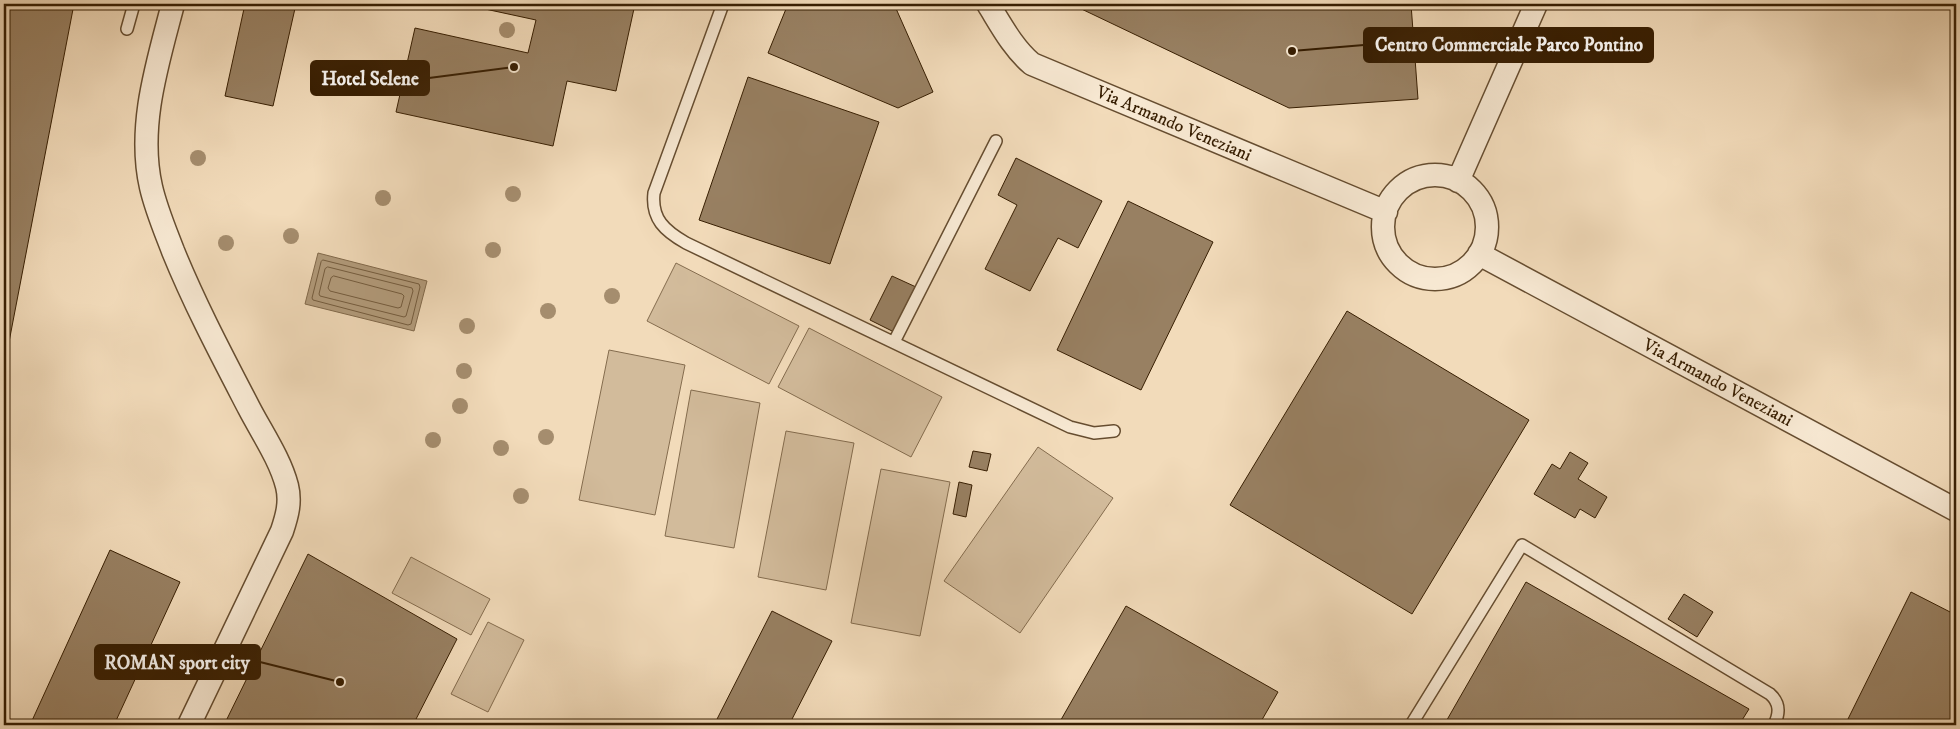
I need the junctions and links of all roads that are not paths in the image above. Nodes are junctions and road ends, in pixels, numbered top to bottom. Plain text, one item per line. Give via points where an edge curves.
1 (134, 4) edge
2 (173, 4) edge
3 (723, 4) edge
4 (988, 4) edge
5 (1536, 4) edge
6 (127, 30) dead end
7 (996, 141) dead end
8 (1458, 181) junction
9 (1386, 212) junction
10 (1479, 254) junction
11 (894, 342) junction
12 (1114, 430) dead end
13 (1956, 510) edge
14 (189, 725) edge
15 (1411, 725) edge
16 (1774, 725) edge

1 - 6 lane
2 - 14 street via 155,75 148,119 146,154 150,186 187,284 283,473 290,501 282,530
3 - 11 lane via 654,193 653,205 657,216 663,226 686,243
4 - 9 street, Via Armando Veneziani via 1022,56 1032,64
5 - 8 street
7 - 11 lane
8 - 9 street via 1442,176 1416,179 1394,195
8 - 10 street via 1472,190 1485,212 1486,238
9 - 10 street via 1383,230 1391,254 1412,274 1431,278 1450,276 1466,268
10 - 13 street, Via Armando Veneziani
11 - 12 lane via 1070,427 1094,433
15 - 16 lane via 1522,545 1770,694 1778,704

